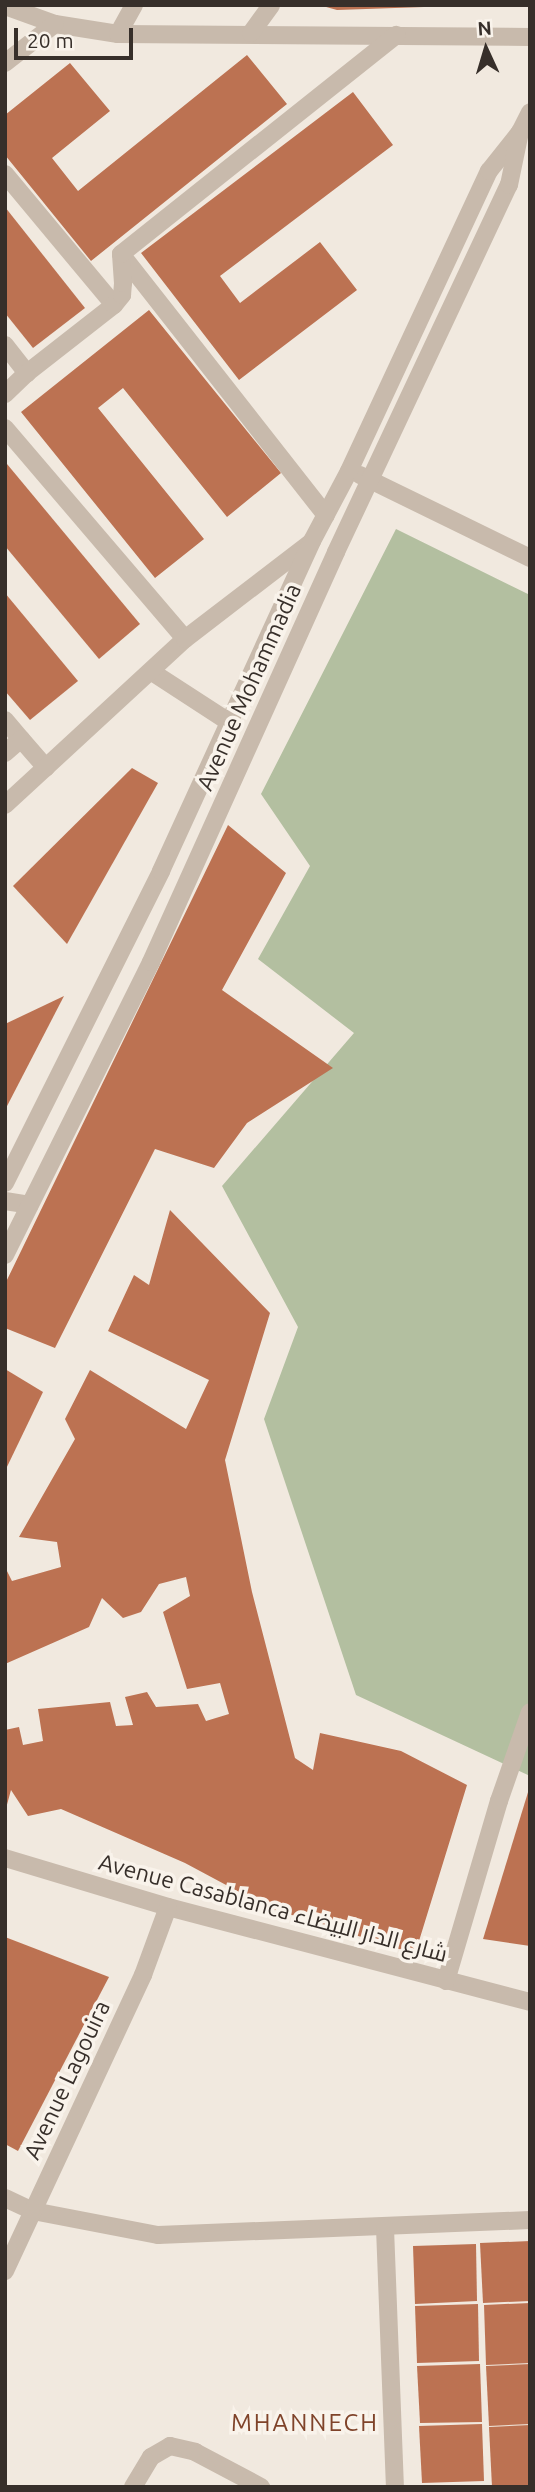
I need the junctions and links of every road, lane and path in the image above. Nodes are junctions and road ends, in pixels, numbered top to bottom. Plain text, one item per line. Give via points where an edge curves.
1 (134, 5) edge
2 (271, 5) edge
3 (5, 6) edge
4 (55, 23) junction
5 (251, 33) junction
6 (118, 34) junction
7 (397, 35) junction
8 (530, 37) edge
9 (5, 63) edge
10 (530, 112) edge
11 (520, 132) junction
12 (5, 174) edge
13 (121, 254) junction
14 (114, 305) junction
15 (5, 345) edge
16 (27, 373) junction
17 (5, 394) edge
18 (5, 428) edge
19 (349, 471) junction
20 (371, 480) junction
21 (326, 515) junction
22 (312, 541) junction
23 (336, 552) junction
24 (530, 558) edge
25 (185, 639) junction
26 (152, 672) junction
27 (5, 720) edge
28 (229, 722) junction
29 (21, 739) junction
30 (5, 753) edge
31 (46, 768) junction
32 (5, 805) edge
33 (5, 1183) edge
34 (5, 1201) edge
35 (30, 1205) junction
36 (5, 1255) edge
37 (530, 1712) edge
38 (5, 1858) edge
39 (167, 1908) junction
40 (446, 1981) junction
41 (530, 2002) edge
42 (5, 2198) edge
43 (33, 2211) junction
44 (530, 2220) edge
45 (385, 2228) junction
46 (5, 2271) edge
47 (133, 2487) edge
48 (261, 2487) edge
49 (395, 2487) edge

1 - 6 street
2 - 5 street
3 - 4 street
4 - 6 street
4 - 9 street
5 - 6 street
5 - 7 street
7 - 8 street
7 - 13 street
10 - 11 street, Avenue Mohammadia
11 - 19 street, Avenue Mohammadia via 489,171
11 - 20 street, Avenue Mohammadia via 509,185
12 - 14 street
13 - 14 street via 122,295
13 - 21 street
14 - 16 street
15 - 16 street
16 - 17 street
18 - 25 street
19 - 20 street
19 - 21 street, Avenue Mohammadia
20 - 23 street, Avenue Mohammadia
20 - 24 street
21 - 22 street, Avenue Mohammadia
22 - 23 street
22 - 25 street
22 - 28 street, Avenue Mohammadia
23 - 35 street, Avenue Mohammadia via 150,962
25 - 26 street
26 - 28 street
26 - 31 street
27 - 29 street
28 - 33 street, Avenue Mohammadia via 161,871
29 - 30 street
29 - 31 street
31 - 32 street
34 - 35 street
35 - 36 street, Avenue Mohammadia
37 - 40 street
38 - 39 street, Avenue Casablanca شارع الدار البيضاء
39 - 40 street, Avenue Casablanca شارع الدار البيضاء
39 - 43 street, Avenue Lagouira via 143,1975
40 - 41 street, Avenue Casablanca شارع الدار البيضاء
42 - 43 street
43 - 45 street via 158,2235
43 - 46 street, Avenue Lagouira
44 - 45 street
45 - 49 street
47 - 48 street via 151,2457 170,2446 195,2452

